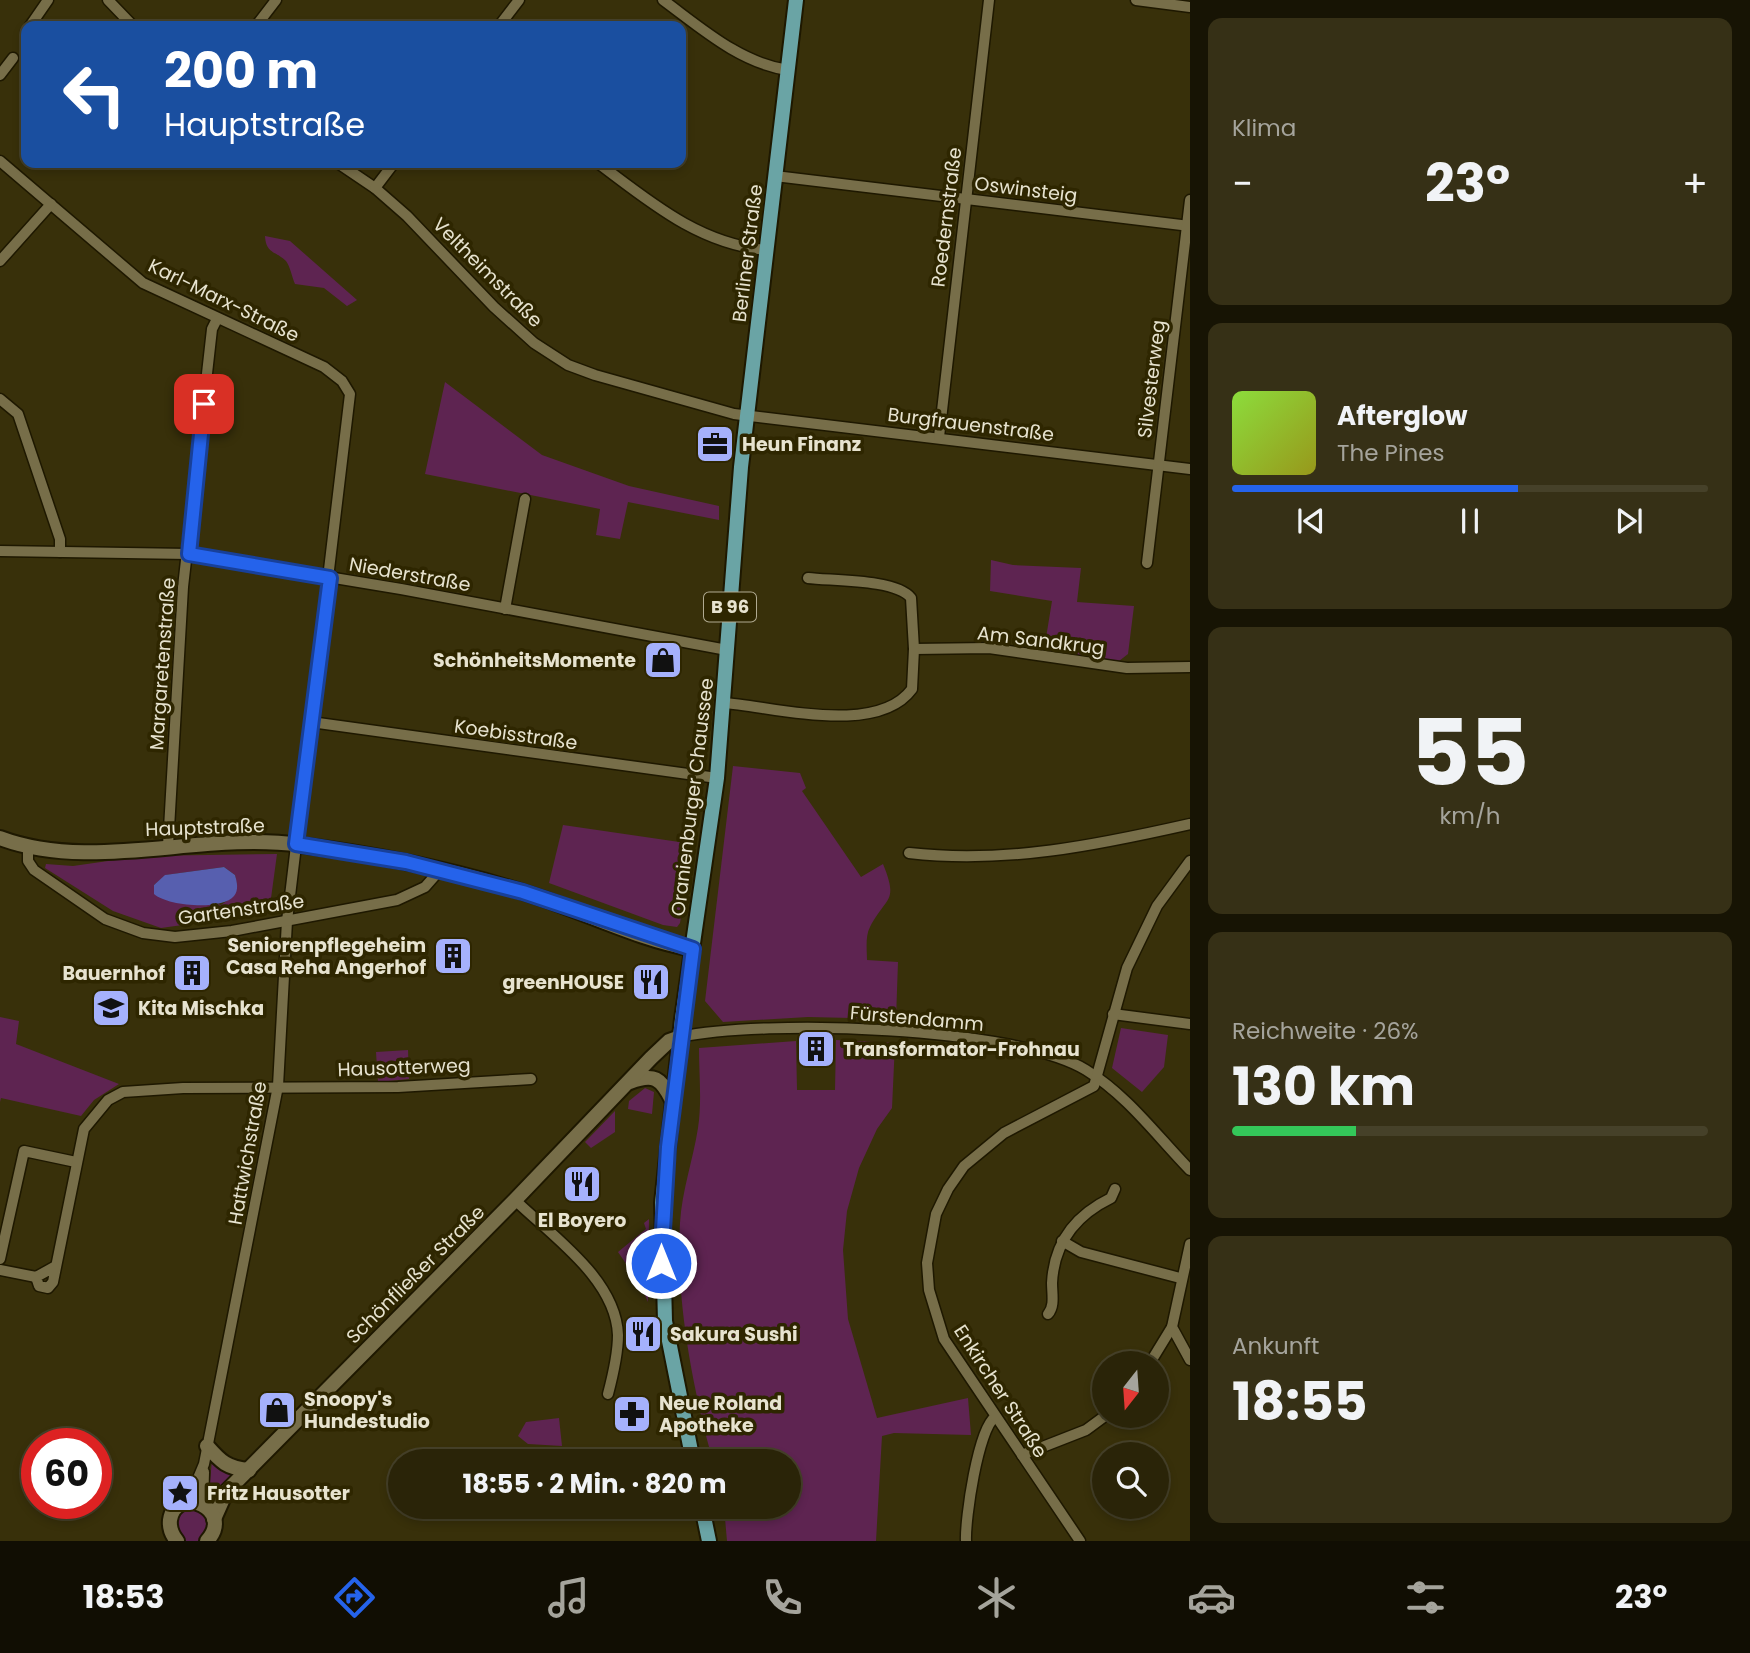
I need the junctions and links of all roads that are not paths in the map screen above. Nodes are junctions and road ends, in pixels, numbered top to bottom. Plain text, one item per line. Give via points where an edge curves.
1 (48, 0) edge
2 (108, 0) edge
3 (276, 0) edge
4 (519, 0) edge
5 (663, 0) edge
6 (796, 0) edge
7 (989, 0) edge
8 (1136, 0) edge
9 (1190, 7) edge
10 (33, 21) edge
11 (128, 21) edge
12 (260, 21) edge
13 (503, 21) edge
14 (13, 58) dead end
15 (788, 71) junction
16 (0, 75) edge
17 (0, 161) edge
18 (345, 168) edge
19 (390, 168) edge
20 (605, 168) edge
21 (775, 176) junction
22 (375, 188) junction
23 (965, 199) junction
24 (1190, 200) edge
25 (51, 204) junction
26 (1189, 225) edge
27 (766, 250) junction
28 (0, 261) edge
29 (217, 319) junction
30 (342, 381) joint
31 (0, 399) edge
32 (747, 415) junction
33 (939, 437) junction
34 (1159, 466) junction
35 (1190, 469) edge
36 (525, 499) dead end
37 (737, 511) joint
38 (0, 551) edge
39 (60, 552) junction
40 (189, 554) junction
41 (1147, 563) dead end
42 (330, 578) junction
43 (808, 578) dead end
44 (505, 609) junction
45 (914, 649) junction
46 (727, 650) junction
47 (1190, 667) edge
48 (723, 703) junction
49 (311, 722) junction
50 (717, 778) junction
51 (1190, 824) edge
52 (0, 838) edge
53 (296, 844) junction
54 (168, 846) junction
55 (29, 848) junction
56 (909, 853) dead end
57 (1190, 861) edge
58 (440, 870) junction
59 (286, 921) junction
60 (693, 949) junction
61 (1113, 1014) junction
62 (1190, 1024) edge
63 (680, 1037) junction
64 (1097, 1078) junction
65 (531, 1079) dead end
66 (629, 1082) junction
67 (278, 1086) junction
68 (673, 1100) junction
69 (76, 1163) junction
70 (1190, 1170) edge
71 (1115, 1189) dead end
72 (515, 1200) junction
73 (1062, 1241) junction
74 (1190, 1244) edge
75 (0, 1259) edge
76 (56, 1266) junction
77 (0, 1270) edge
78 (36, 1277) junction
79 (1181, 1278) junction
80 (1048, 1314) dead end
81 (1172, 1327) junction
82 (1157, 1351) edge
83 (1190, 1360) edge
84 (608, 1394) dead end
85 (995, 1417) junction
86 (1092, 1426) edge
87 (207, 1446) junction
88 (691, 1449) edge
89 (1022, 1455) junction
90 (204, 1464) junction
91 (249, 1470) junction
92 (226, 1492) junction
93 (199, 1504) junction
94 (214, 1519) junction
95 (704, 1519) edge
96 (172, 1538) edge
97 (207, 1541) edge
98 (709, 1541) edge
99 (965, 1541) edge
100 (1080, 1541) edge

1 - 10 street
2 - 11 street
3 - 12 street
4 - 13 street
5 - 15 street via 726,46 761,64
6 - 15 main road, Berliner Straße / B 96
7 - 23 street, Roedernstraße
8 - 9 street
14 - 16 street
15 - 21 main road, Berliner Straße / B 96
17 - 25 street, Karl-Marx-Straße
18 - 22 street, Veltheimstraße
19 - 22 street
20 - 27 street via 674,220 727,243
21 - 23 street, Oswinsteig
21 - 27 main road, Berliner Straße / B 96
22 - 32 street, Veltheimstraße via 427,235 494,307 534,343 568,365 622,384
23 - 26 street, Oswinsteig
23 - 33 street, Roedernstraße
24 - 26 street, Silvesterweg
25 - 28 street
25 - 29 street, Karl-Marx-Straße via 143,284
26 - 34 street, Silvesterweg
27 - 32 main road, Berliner Straße / B 96
29 - 30 street, Karl-Marx-Straße via 302,357
29 - 40 street, Margaretenstraße via 212,329
30 - 42 street, Hattwichstraße via 350,394 350,407
31 - 39 street via 18,414 60,539
32 - 33 street, Burgfrauenstraße
32 - 37 main road, Berliner Straße / B 96
33 - 34 street, Burgfrauenstraße
34 - 35 street, Burgfrauenstraße
34 - 41 street, Silvesterweg
36 - 44 street
37 - 46 main road, Oranienburger Chaussee / B 96
38 - 39 street, Niederstraße
39 - 40 street, Niederstraße
40 - 42 street, Niederstraße
40 - 54 street, Margaretenstraße via 183,587
42 - 44 street, Niederstraße
42 - 49 street, Hattwichstraße
43 - 45 street via 902,589 911,598
44 - 46 street, Niederstraße
45 - 47 street, Am Sandkrug via 989,648 1127,668
45 - 48 street via 913,684 898,703 827,717
46 - 48 main road, Oranienburger Chaussee / B 96
48 - 50 main road, Oranienburger Chaussee / B 96
49 - 50 street, Koebisstraße
49 - 53 street, Hattwichstraße
50 - 60 main road, Oranienburger Chaussee / B 96
51 - 56 street via 1047,852
52 - 55 main road, Hauptstraße
53 - 54 main road, Hauptstraße
53 - 58 main road, Hauptstraße
53 - 59 street, Hattwichstraße
54 - 55 main road, Hauptstraße via 63,853
55 - 59 street, Gartenstraße via 28,861 34,870 106,919 143,933 175,937
57 - 61 street via 1140,938
58 - 59 street, Gartenstraße via 425,887 397,900
58 - 60 main road, Hauptstraße via 536,896
59 - 67 street, Hattwichstraße
60 - 63 main road, Oranienburger Chaussee / B 96
61 - 62 street
61 - 64 street
63 - 64 street, Fürstendamm via 796,1029 926,1034 1045,1054
63 - 66 main road, Schönfließer Straße via 669,1041
63 - 68 main road, Oranienburger Chaussee / B 96
64 - 70 street, Fürstendamm via 1139,1113
64 - 85 street, Enkircher Straße via 1090,1090 986,1145 958,1173 936,1214 927,1263 935,1318
65 - 67 street, Hausotterweg via 398,1087
66 - 68 main road via 656,1077
66 - 72 main road, Schönfließer Straße
67 - 69 street, Hausotterweg via 123,1093 108,1100 84,1129
67 - 87 street, Hattwichstraße
68 - 88 main road, Oranienburger Chaussee / B 96 via 661,1263 665,1321
69 - 75 street via 23,1152
69 - 76 street, Hausotterweg
71 - 73 street via 1111,1198 1088,1210
72 - 84 street via 588,1271 612,1308 618,1336
72 - 91 main road, Schönfließer Straße
73 - 79 street via 1082,1252
73 - 80 street via 1053,1275 1053,1307
74 - 79 street
76 - 78 street
76 - 78 street via 48,1288 39,1286
77 - 78 street
79 - 81 street
81 - 82 street
81 - 83 street
85 - 89 street, Enkircher Straße
85 - 99 street via 989,1421 968,1500
86 - 89 street
87 - 90 street, Hattwichstraße
87 - 91 main road via 229,1468
89 - 100 street, Enkircher Straße
90 - 93 street, Hattwichstraße
90 - 93 street, Hattwichstraße
91 - 92 main road, Schönfließer Straße
92 - 93 main road, Schönfließer Straße
92 - 94 main road, Schönfließer Straße
93 - 94 main road
93 - 96 main road via 172,1515
94 - 97 main road, Schönfließer Straße via 214,1532
95 - 98 main road

